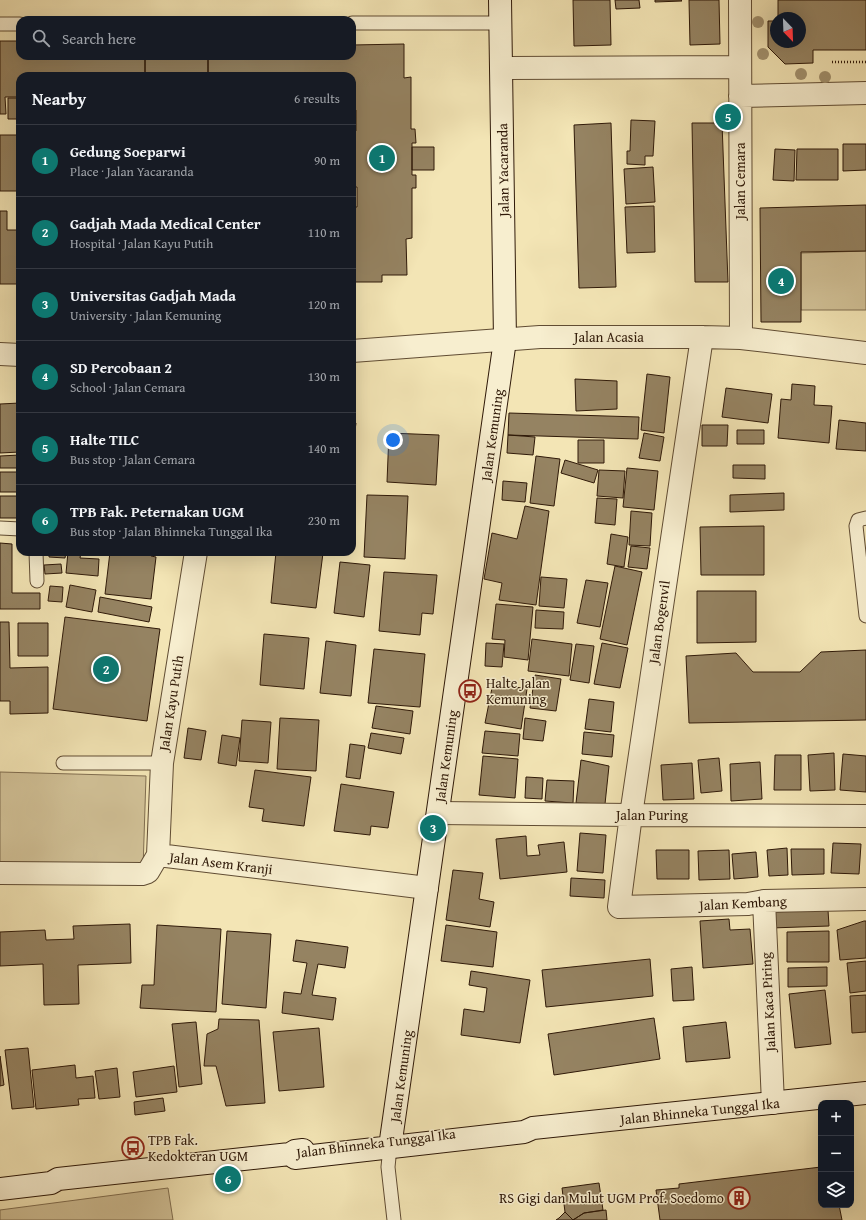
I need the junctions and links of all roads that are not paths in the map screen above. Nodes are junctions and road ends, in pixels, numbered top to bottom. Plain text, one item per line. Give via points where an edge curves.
1 (500, 0) edge
2 (740, 0) edge
3 (356, 23) edge
4 (501, 23) junction
5 (0, 24) edge
6 (16, 24) edge
7 (740, 67) junction
8 (502, 68) junction
9 (866, 93) edge
10 (740, 96) junction
11 (702, 337) junction
12 (741, 338) junction
13 (505, 340) junction
14 (356, 351) edge
15 (866, 353) edge
16 (0, 354) edge
17 (16, 355) edge
18 (866, 518) edge
19 (0, 528) edge
20 (16, 529) edge
21 (36, 556) edge
22 (195, 556) edge
23 (37, 581) dead end
24 (866, 616) edge
25 (162, 762) junction
26 (63, 763) dead end
27 (438, 813) junction
28 (631, 815) junction
29 (866, 816) edge
30 (158, 855) junction
31 (0, 873) edge
32 (427, 888) junction
33 (866, 899) edge
34 (764, 901) junction
35 (619, 907) joint
36 (866, 1093) edge
37 (772, 1103) junction
38 (390, 1151) junction
39 (58, 1179) junction
40 (0, 1182) edge
41 (0, 1189) edge
42 (394, 1220) edge

1 - 4 street, Jalan Yacaranda
2 - 7 street, Jalan Cemara
3 - 4 lane
4 - 8 street, Jalan Yacaranda
5 - 6 lane
7 - 8 street
7 - 10 street, Jalan Cemara
8 - 13 street, Jalan Yacaranda
9 - 10 street
10 - 12 street, Jalan Cemara
11 - 12 street, Jalan Acasia
11 - 13 street, Jalan Acasia via 540,337
11 - 28 street, Jalan Bogenvil
12 - 15 street, Jalan Acasia
13 - 14 street, Jalan Acasia
13 - 27 street, Jalan Kemuning
16 - 17 street
18 - 24 lane via 858,520 856,526
19 - 20 lane
21 - 23 lane
22 - 25 street, Jalan Kayu Putih
25 - 26 lane
25 - 30 street, Jalan Kayu Putih
27 - 28 street, Jalan Puring
27 - 32 street, Jalan Kemuning
28 - 29 street, Jalan Puring
28 - 35 street, Jalan Bogenvil
30 - 31 street, Jalan Asem Kranji via 148,872 142,874
30 - 32 street, Jalan Asem Kranji
32 - 38 street, Jalan Kemuning
33 - 34 street, Jalan Kembang
34 - 35 street, Jalan Kembang via 748,904
34 - 37 street, Jalan Kaca Piring
36 - 37 street, Jalan Bhinneka Tunggal Ika
37 - 38 street, Jalan Bhinneka Tunggal Ika via 533,1128 524,1125
38 - 39 street, Jalan Bhinneka Tunggal Ika via 295,1150 290,1154
38 - 42 lane
39 - 40 street, Jalan Bhinneka Tunggal Ika via 50,1176
39 - 41 street, Jalan Bhinneka Tunggal Ika via 51,1183

